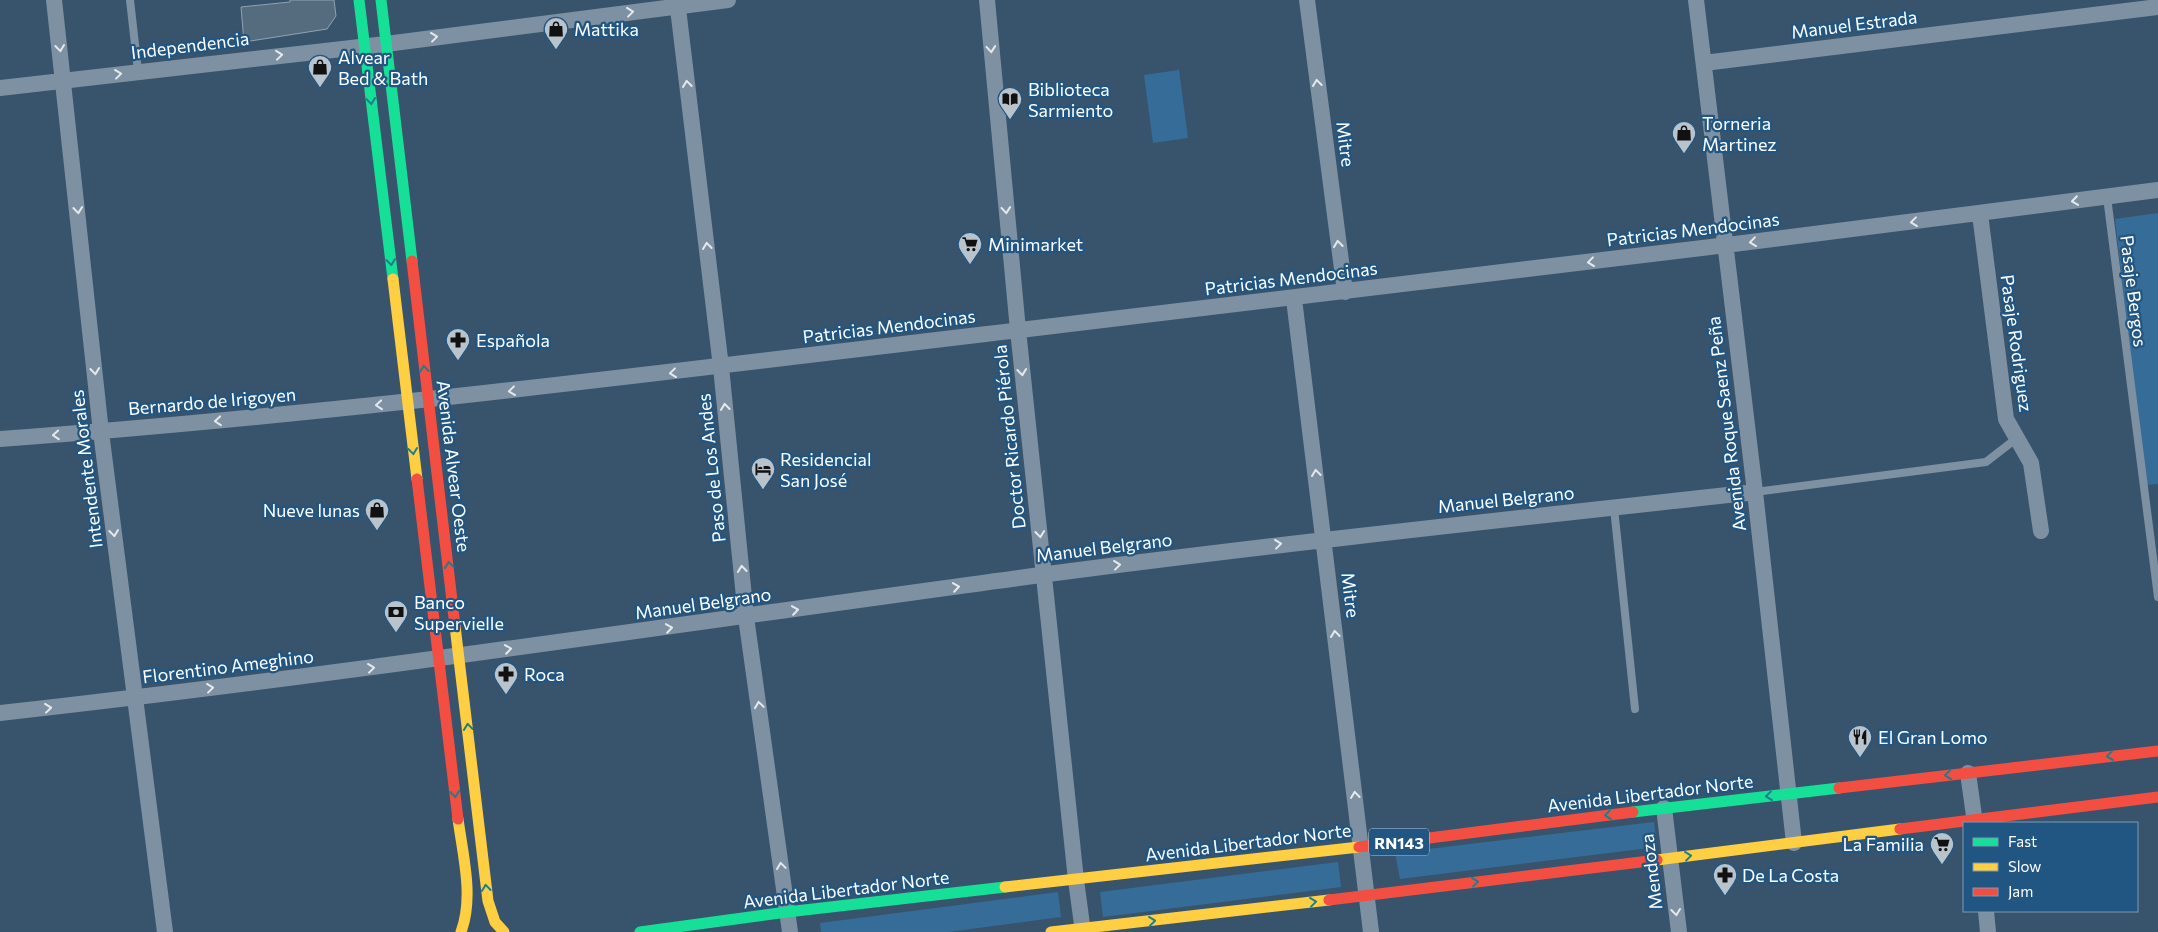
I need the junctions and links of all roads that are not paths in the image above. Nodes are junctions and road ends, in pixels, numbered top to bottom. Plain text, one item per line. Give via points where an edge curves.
1 (54, 0) edge
2 (130, 0) edge
3 (359, 0) edge
4 (381, 0) edge
5 (728, 0) edge
6 (987, 0) edge
7 (1307, 0) edge
8 (1696, 0) edge
9 (677, 3) edge
10 (2158, 8) edge
11 (386, 44) junction
12 (364, 46) junction
13 (1704, 63) junction
14 (138, 71) junction
15 (64, 81) junction
16 (0, 88) edge
17 (2158, 190) edge
18 (2107, 197) junction
19 (1980, 214) junction
20 (1725, 246) junction
21 (1344, 292) junction
22 (1294, 298) junction
23 (1018, 330) junction
24 (722, 367) junction
25 (428, 400) junction
26 (408, 402) junction
27 (102, 432) junction
28 (2016, 438) junction
29 (0, 439) edge
30 (1755, 492) junction
31 (1614, 508) junction
32 (2041, 531) dead end
33 (1324, 538) junction
34 (1045, 575) junction
35 (2158, 597) edge
36 (746, 617) junction
37 (460, 656) junction
38 (438, 659) junction
39 (135, 698) junction
40 (1635, 709) dead end
41 (0, 713) edge
42 (2158, 751) edge
43 (1968, 773) junction
44 (1788, 793) junction
45 (2158, 797) edge
46 (1664, 808) junction
47 (1974, 821) edge
48 (1963, 822) edge
49 (1794, 843) junction
50 (1362, 847) junction
51 (1669, 858) junction
52 (1076, 880) junction
53 (1366, 896) junction
54 (787, 912) junction
55 (1986, 912) edge
56 (1083, 930) edge
57 (165, 932) edge
58 (462, 932) edge
59 (504, 932) edge
60 (640, 932) edge
61 (790, 932) edge
62 (1051, 932) edge
63 (1371, 932) edge
64 (1679, 932) edge
65 (1988, 932) edge

1 -> 15 street, Intendente Morales
2 - 14 lane
3 - 12 main road
4 - 11 main road, Avenida Alvear Oeste
5 - 9 street, Independencia
6 -> 23 street, Doctor Ricardo Piérola
21 -> 7 street, Mitre
8 - 13 street, Avenida Roque Saenz Peña
11 -> 9 street, Independencia
24 -> 9 street, Paso de Los Andes
10 - 13 street, Manuel Estrada
11 - 12 street, Independencia
25 -> 11 main road, Avenida Alvear Oeste
14 -> 12 street, Independencia
12 -> 26 main road
13 - 20 street, Avenida Roque Saenz Peña
15 -> 14 street, Independencia
15 - 16 street, Independencia
15 -> 27 street, Intendente Morales
17 - 18 street, Patricias Mendocinas
18 -> 19 street, Patricias Mendocinas
18 - 35 lane, Pasaje Bergos
19 -> 20 street, Patricias Mendocinas
19 - 28 street, Pasaje Rodriguez via 2006,419
20 -> 21 street, Patricias Mendocinas
20 - 30 street, Avenida Roque Saenz Peña
21 - 22 street, Patricias Mendocinas
22 - 23 street, Patricias Mendocinas
33 -> 22 street, Mitre
23 - 24 street, Patricias Mendocinas
23 -> 34 street, Doctor Ricardo Piérola
24 -> 25 street, Patricias Mendocinas
36 -> 24 street, Paso de Los Andes
25 - 26 street, Bernardo de Irigoyen
37 -> 25 main road, Avenida Alvear Oeste
26 -> 27 street, Bernardo de Irigoyen
26 -> 38 main road
27 -> 29 street, Bernardo de Irigoyen
27 -> 39 street, Intendente Morales
28 - 30 lane via 1986,462
28 - 32 street, Pasaje Rodriguez via 2031,463
30 - 31 street, Manuel Belgrano
30 - 44 street, Avenida Roque Saenz Peña
31 - 33 street, Manuel Belgrano
31 - 40 lane
34 -> 33 street, Manuel Belgrano
50 -> 33 street, Mitre
36 -> 34 street, Manuel Belgrano
34 - 52 street, Doctor Ricardo Piérola
37 -> 36 street, Manuel Belgrano
54 -> 36 street, Paso de Los Andes
37 - 38 street, Florentino Ameghino
59 -> 37 main road, Avenida Alvear Oeste via 495,922 488,901
39 -> 38 street, Florentino Ameghino
38 -> 58 main road via 468,901
41 -> 39 street, Florentino Ameghino
39 - 57 street, Intendente Morales
42 -> 43 main road, Avenida Libertador Norte / RN143
43 -> 44 main road, Avenida Libertador Norte / RN143
43 - 47 street
44 -> 46 main road, Avenida Libertador Norte / RN143
44 - 49 street, Avenida Roque Saenz Peña
45 - 47 main road
46 -> 50 main road, Avenida Libertador Norte / RN143
46 - 51 street, Mendoza
48 - 49 main road
51 -> 49 main road
50 - 52 main road, Avenida Libertador Norte / RN143
50 - 53 street, Mitre
53 -> 51 main road
51 -> 64 street, Mendoza
52 - 54 main road, Avenida Libertador Norte / RN143
52 - 56 street, Doctor Ricardo Piérola
56 -> 53 main road via 1207,919
53 - 63 street, Mitre
54 - 60 main road, Avenida Libertador Norte / RN143
54 - 61 street, Paso de Los Andes
55 - 65 street
56 - 62 main road

